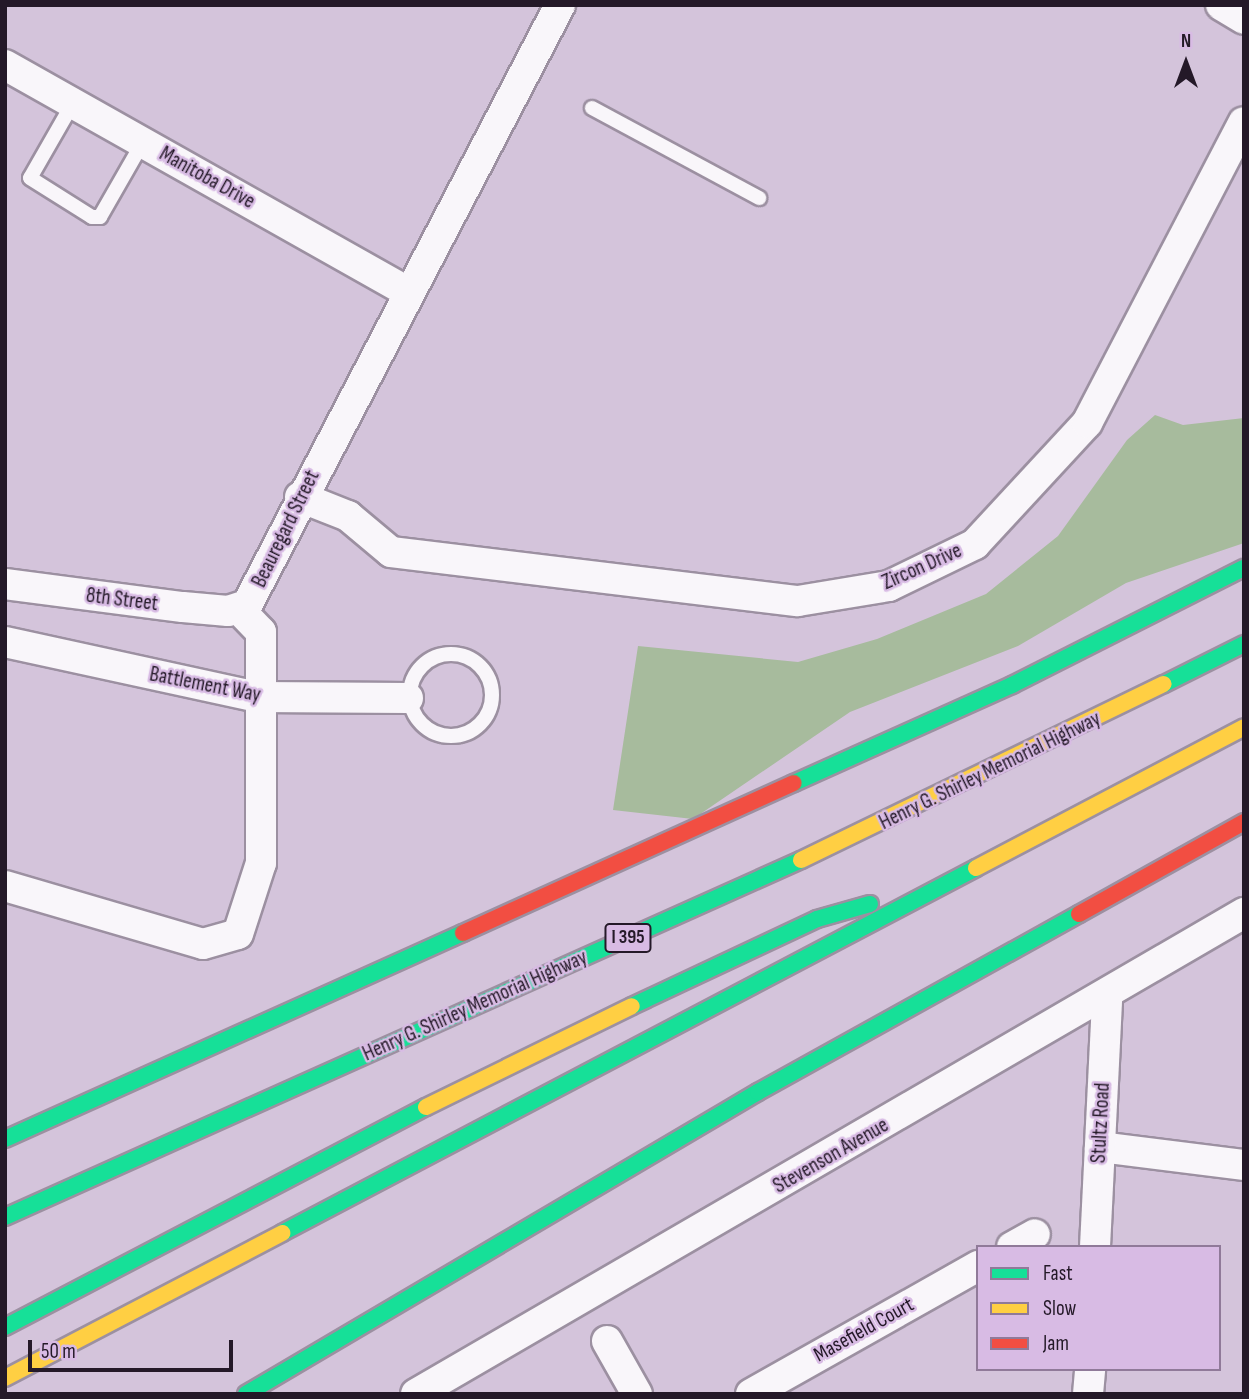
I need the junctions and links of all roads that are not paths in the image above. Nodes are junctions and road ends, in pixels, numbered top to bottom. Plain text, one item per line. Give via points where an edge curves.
1 (560, 5) edge
2 (1220, 5) edge
3 (1244, 19) edge
4 (5, 65) edge
5 (73, 103) junction
6 (592, 108) dead end
7 (1244, 122) edge
8 (143, 142) junction
9 (759, 198) dead end
10 (408, 292) junction
11 (300, 497) junction
12 (1244, 568) edge
13 (5, 584) edge
14 (239, 609) junction
15 (5, 642) edge
16 (1244, 644) edge
17 (258, 697) junction
18 (408, 698) junction
19 (1244, 727) edge
20 (1244, 822) edge
21 (950, 881) junction
22 (5, 886) edge
23 (1244, 913) edge
24 (1107, 998) junction
25 (5, 1139) edge
26 (1100, 1147) junction
27 (1244, 1165) edge
28 (5, 1217) edge
29 (1095, 1245) edge
30 (976, 1267) edge
31 (5, 1326) edge
32 (607, 1341) dead end
33 (1090, 1371) edge
34 (5, 1378) edge
35 (246, 1394) edge
36 (416, 1394) edge
37 (637, 1394) edge
38 (751, 1394) edge
39 (1088, 1394) edge

1 - 10 street, Beauregard Street
2 - 3 street
4 - 5 street, Manitoba Drive
5 - 8 street, Manitoba Drive
5 - 8 lane via 30,178 92,217 100,217
6 - 9 lane
7 - 11 street, Zircon Drive via 1087,423 975,544 889,586 798,601 391,552 348,516
8 - 10 street, Manitoba Drive
10 - 11 street, Beauregard Street
11 - 14 street, Beauregard Street via 257,591
12 - 25 highway via 1012,685
13 - 14 street, 8th Street
14 - 17 street, Beauregard Street via 261,632
15 - 17 street, Battlement Way
16 - 28 highway, Henry G. Shirley Memorial Highway / I 395 via 899,816
17 - 18 street, Battlement Way
17 - 22 street, Beauregard Street via 261,863 239,934 203,944
18 - 18 lane via 416,670 440,654 470,657 490,678 492,707 475,731 447,737 420,725
19 - 21 highway
20 - 35 highway via 758,1092
21 - 31 highway via 817,919 542,1047
21 - 34 highway
23 - 24 street, Stevenson Avenue
24 - 26 street, Stultz Road
24 - 36 street, Stevenson Avenue
26 - 27 street
26 - 29 street, Stultz Road
30 - 38 street, Masefield Court
32 - 37 street
33 - 39 street

